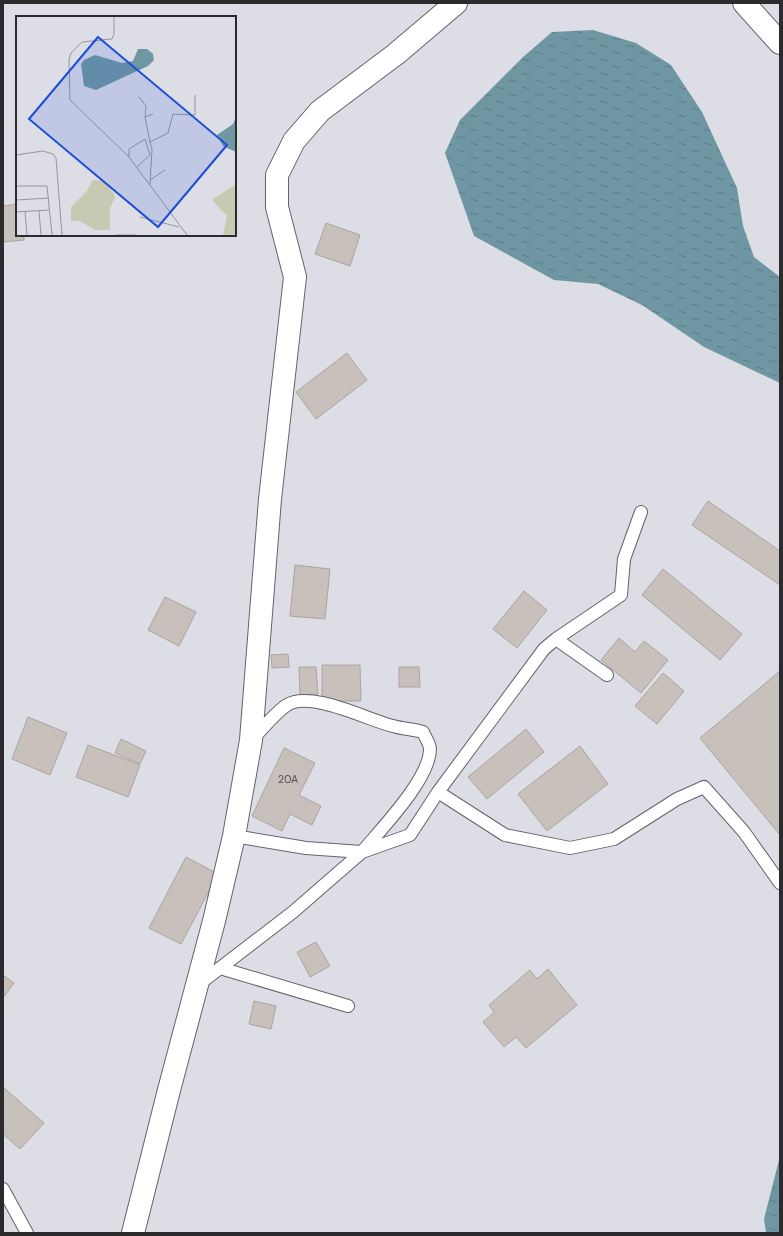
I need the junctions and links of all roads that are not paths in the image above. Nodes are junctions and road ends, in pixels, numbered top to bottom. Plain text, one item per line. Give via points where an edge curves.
1 (456, 3) edge
2 (744, 3) edge
3 (780, 43) edge
4 (641, 512) dead end
5 (556, 639) junction
6 (607, 675) dead end
7 (251, 740) junction
8 (438, 792) junction
9 (234, 836) junction
10 (362, 852) junction
11 (780, 883) edge
12 (220, 968) junction
13 (197, 986) junction
14 (348, 1006) dead end
15 (3, 1189) edge
16 (27, 1233) edge
17 (134, 1233) edge

1 - 7 street via 396,54 320,111 294,141 277,175 277,207 294,277 270,499
2 - 3 street
4 - 5 lane via 624,559 621,595
5 - 6 lane
5 - 8 lane via 544,649
7 - 9 street
7 - 10 lane via 287,705 300,701 324,703 394,726 423,732 430,748 428,764 401,806
8 - 10 lane via 410,835
8 - 11 lane via 505,835 570,848 614,839 677,799 704,787 744,832
9 - 10 lane via 306,848
9 - 13 street
10 - 12 lane via 293,912
12 - 13 lane
12 - 14 lane
13 - 17 street
15 - 16 lane

